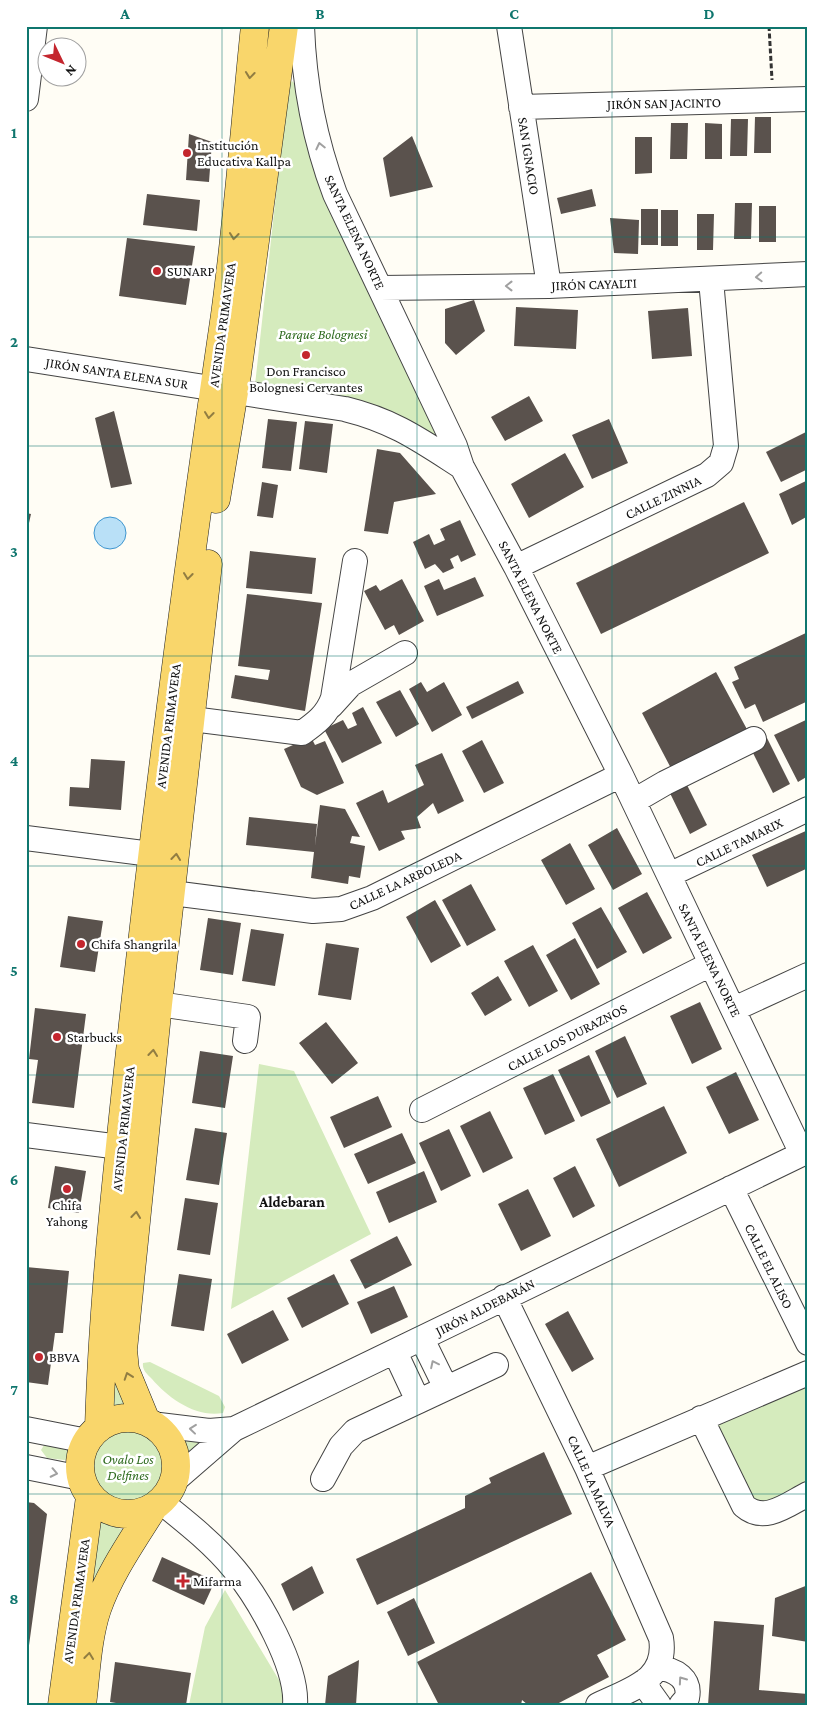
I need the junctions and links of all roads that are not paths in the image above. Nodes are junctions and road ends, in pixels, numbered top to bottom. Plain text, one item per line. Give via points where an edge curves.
1 (35, 26) edge
2 (255, 26) edge
3 (284, 26) edge
4 (302, 26) edge
5 (509, 26) edge
6 (26, 99) edge
7 (808, 99) edge
8 (521, 107) junction
9 (808, 274) edge
10 (711, 280) junction
11 (549, 286) junction
12 (380, 288) junction
13 (26, 359) edge
14 (223, 390) junction
15 (462, 467) junction
16 (355, 561) dead end
17 (516, 567) junction
18 (405, 653) dead end
19 (330, 707) junction
20 (192, 719) junction
21 (754, 739) dead end
22 (621, 775) junction
23 (634, 801) junction
24 (808, 809) edge
25 (26, 838) edge
26 (151, 854) junction
27 (669, 875) junction
28 (172, 893) junction
29 (711, 964) junction
30 (808, 975) edge
31 (158, 1004) junction
32 (734, 1009) junction
33 (244, 1041) dead end
34 (422, 1110) dead end
35 (26, 1135) edge
36 (108, 1146) junction
37 (805, 1153) edge
38 (731, 1188) junction
39 (504, 1297) junction
40 (422, 1339) junction
41 (808, 1343) edge
42 (396, 1352) junction
43 (496, 1365) dead end
44 (808, 1373) edge
45 (446, 1388) junction
46 (418, 1401) junction
47 (701, 1418) junction
48 (148, 1423) junction
49 (234, 1429) junction
50 (31, 1430) edge
51 (93, 1435) junction
52 (27, 1467) edge
53 (587, 1468) junction
54 (323, 1479) dead end
55 (86, 1488) junction
56 (808, 1494) edge
57 (162, 1497) junction
58 (652, 1674) junction
59 (62, 1705) edge
60 (82, 1705) edge
61 (295, 1705) edge
62 (598, 1705) edge
63 (659, 1705) edge
64 (681, 1705) edge

1 - 6 street
2 -> 14 main road, AVENIDA PRIMAVERA
3 - 14 main road, AVENIDA PRIMAVERA
12 -> 4 street, SANTA ELENA NORTE via 335,194 324,163 310,104
5 - 8 street, SAN IGNACIO
7 - 8 street, JIRÓN SAN JACINTO
8 - 11 street, SAN IGNACIO
9 -> 10 street, JIRÓN CAYALTI
10 - 11 street, JIRÓN CAYALTI
10 - 17 street, CALLE ZINNIA via 726,446 721,463 707,475
11 -> 12 street, JIRÓN CAYALTI
12 - 15 street, SANTA ELENA NORTE
13 - 14 street, JIRÓN SANTA ELENA SUR
14 - 15 street, JIRÓN SANTA ELENA SUR via 378,417
14 - 20 main road, AVENIDA PRIMAVERA
14 -> 26 main road, AVENIDA PRIMAVERA
15 - 17 street, SANTA ELENA NORTE
16 - 19 street
17 - 22 street, SANTA ELENA NORTE
18 - 19 street via 351,684
19 - 20 street via 318,722 302,733
28 -> 20 main road, AVENIDA PRIMAVERA
21 - 23 street
22 - 23 street, SANTA ELENA NORTE
22 - 28 street, CALLE LA ARBOLEDA via 372,898 341,910 297,910
23 - 27 street, SANTA ELENA NORTE
24 - 27 street, CALLE TAMARIX
25 - 26 street
26 - 36 main road, AVENIDA PRIMAVERA
27 - 29 street, SANTA ELENA NORTE
28 - 31 main road, AVENIDA PRIMAVERA
29 - 32 street, SANTA ELENA NORTE
29 - 34 street, CALLE LOS DURAZNOS
30 - 32 street
31 - 33 street via 248,1017
48 -> 31 main road, AVENIDA PRIMAVERA via 125,1370 122,1350
32 - 37 street, SANTA ELENA NORTE
35 - 36 street
36 - 51 main road, AVENIDA PRIMAVERA via 100,1379
37 - 38 street, JIRÓN ALDEBARÁN
38 - 39 street, JIRÓN ALDEBARÁN
38 - 41 street, CALLE EL ALISO
39 - 40 street, JIRÓN ALDEBARÁN
39 - 53 street, CALLE LA MALVA
40 - 42 street, JIRÓN ALDEBARÁN
45 -> 40 street
42 - 46 street
42 - 49 street, JIRÓN ALDEBARÁN
43 - 45 street
44 - 47 street
45 - 46 street
46 - 54 street via 355,1431 341,1446
47 - 53 street
47 - 56 street via 744,1506 749,1510 757,1514 773,1512
49 -> 48 street via 208,1430
48 - 51 main road via 121,1419
48 - 57 main road via 164,1434 173,1448 176,1465
49 - 57 street, JIRÓN ALDEBARÁN
50 - 51 street
50 - 52 street
51 - 55 main road via 81,1455
52 -> 55 street
53 - 58 street, CALLE LA MALVA via 661,1638 663,1651
55 - 57 main road via 101,1507 131,1515
55 - 59 main road, AVENIDA PRIMAVERA
60 -> 57 main road, AVENIDA PRIMAVERA via 97,1609 118,1567
57 - 61 street via 235,1570 261,1610 288,1660 294,1680
58 - 62 street
58 - 63 street via 649,1691
64 -> 58 street via 687,1698 686,1684 676,1672

